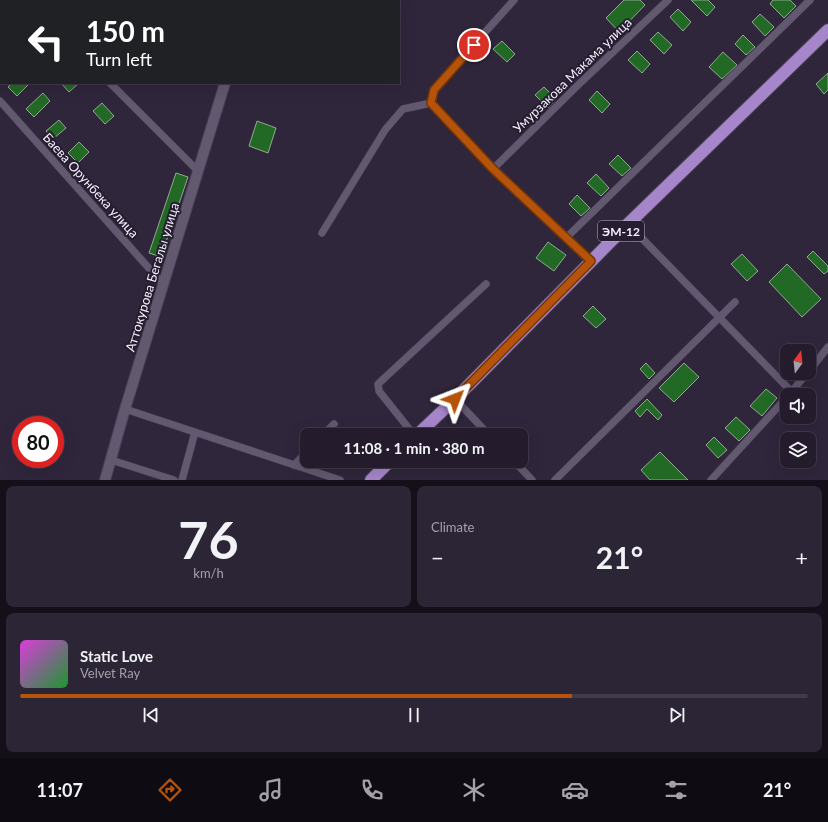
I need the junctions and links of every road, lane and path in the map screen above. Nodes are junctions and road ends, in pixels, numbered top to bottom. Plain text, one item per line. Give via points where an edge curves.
1 (514, 0) edge
2 (668, 0) edge
3 (810, 0) edge
4 (828, 30) edge
5 (111, 84) edge
6 (226, 84) edge
7 (0, 101) edge
8 (431, 103) junction
9 (493, 169) junction
10 (198, 171) junction
11 (628, 224) junction
12 (322, 234) dead end
13 (566, 238) junction
14 (591, 261) junction
15 (163, 284) junction
16 (486, 284) dead end
17 (735, 302) dead end
18 (718, 318) junction
19 (828, 347) edge
20 (816, 362) edge
21 (801, 380) edge
22 (783, 388) edge
23 (795, 388) edge
24 (455, 399) junction
25 (780, 405) edge
26 (125, 409) junction
27 (334, 424) dead end
28 (330, 428) edge
29 (410, 428) edge
30 (424, 428) edge
31 (482, 428) edge
32 (195, 432) junction
33 (300, 459) edge
34 (111, 460) junction
35 (294, 465) junction
36 (383, 468) edge
37 (521, 468) edge
38 (105, 480) edge
39 (174, 480) edge
40 (182, 480) edge
41 (340, 480) edge
42 (371, 480) edge
43 (532, 480) edge
44 (555, 480) edge
45 (711, 480) edge

1 - 8 street via 434,90
2 - 9 street, Умурзакова Макама улица
3 - 13 street
4 - 11 highway, ЭМ-12
5 - 10 street
6 - 10 main road, Аттокурова Бегалы улица
7 - 15 street, Баева Орунбека улица
8 - 9 street
8 - 12 street via 403,110 390,125
9 - 13 street
10 - 15 main road, Аттокурова Бегалы улица
11 - 14 highway, ЭМ-12
11 - 18 street
13 - 14 street
14 - 24 highway, ЭМ-12
15 - 26 main road, Аттокурова Бегалы улица
16 - 29 street via 378,384 379,391
17 - 18 street
18 - 22 street
18 - 44 street
19 - 20 street
21 - 23 street
24 - 30 highway, ЭМ-12
24 - 31 street
25 - 45 street
26 - 32 street
26 - 34 main road, Аттокурова Бегалы улица
27 - 28 street
32 - 35 street
32 - 40 street
33 - 35 street
34 - 38 main road, Аттокурова Бегалы улица
34 - 39 street
35 - 41 street
36 - 42 highway
37 - 43 street

